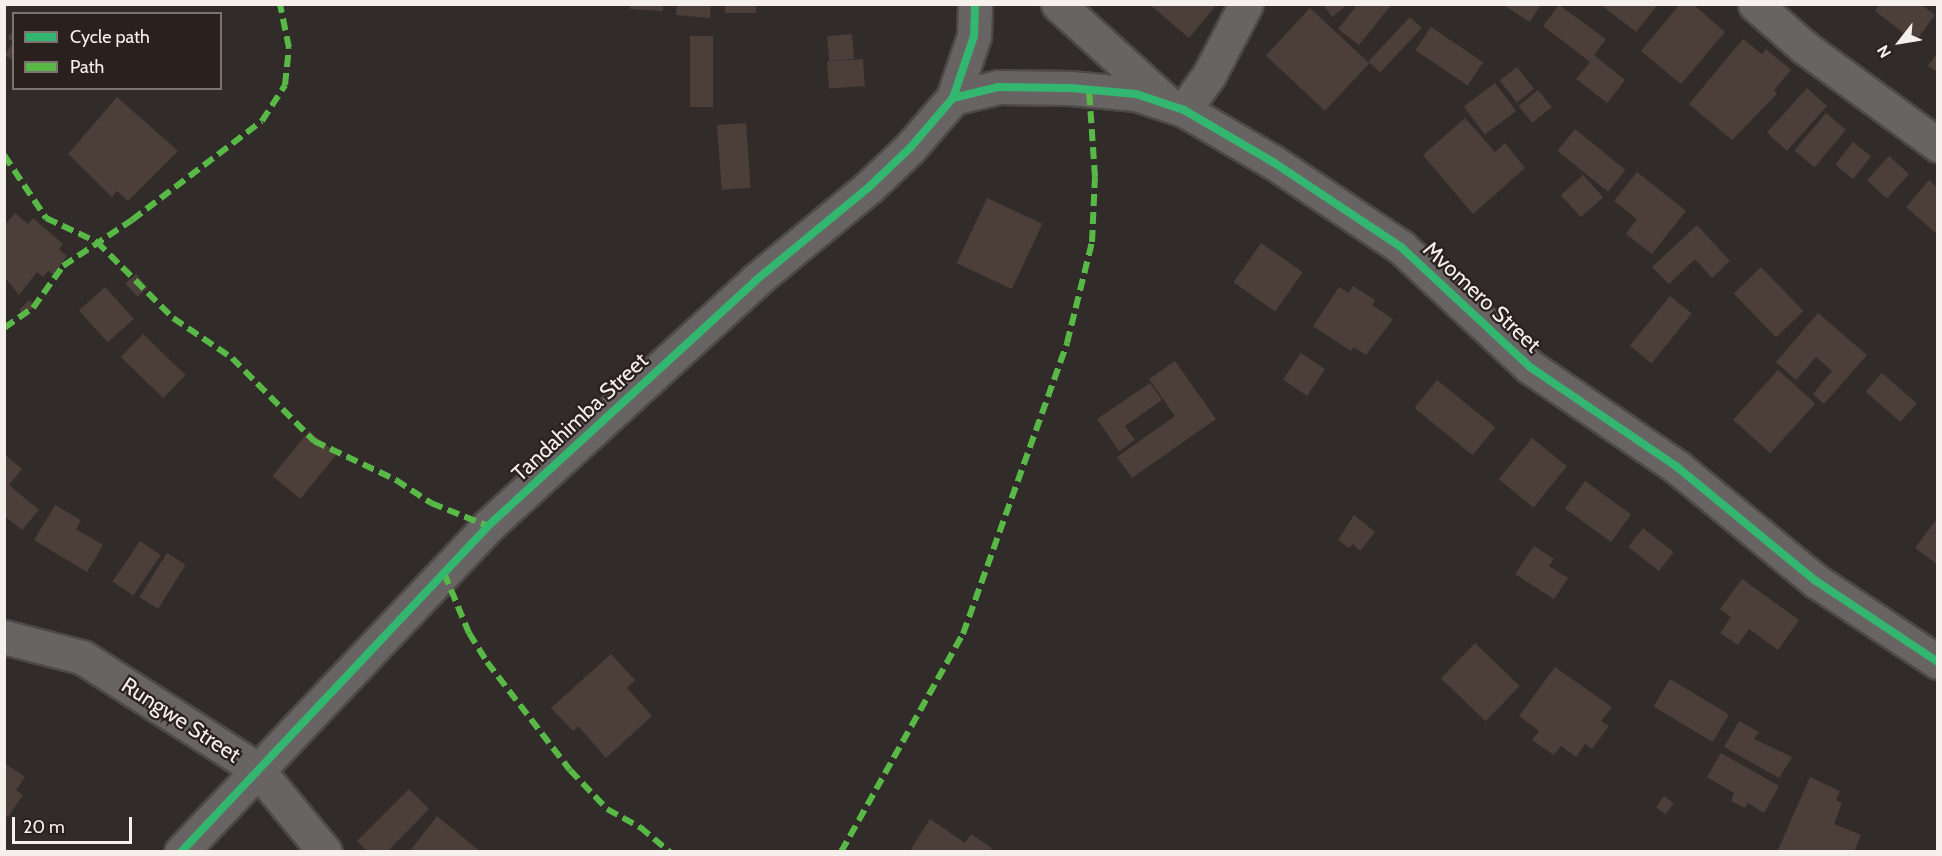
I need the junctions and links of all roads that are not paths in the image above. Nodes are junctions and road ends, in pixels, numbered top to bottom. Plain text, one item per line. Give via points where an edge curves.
1 (975, 4) edge
2 (1058, 4) edge
3 (1246, 4) edge
4 (1755, 4) edge
5 (953, 98) junction
6 (1175, 105) junction
7 (1938, 145) edge
8 (4, 637) edge
9 (1938, 662) edge
10 (257, 769) junction
11 (181, 852) edge
12 (325, 852) edge

1 - 5 street, Tandahimba Street via 974,36
2 - 6 street
3 - 6 street via 1209,75
4 - 7 street via 1804,47
5 - 6 street, Mvomero Street via 1024,86 1117,92
5 - 10 street, Tandahimba Street via 869,187 755,280 488,526
6 - 9 street, Mvomero Street via 1401,247 1530,367 1677,467 1816,581
8 - 10 street, Rungwe Street via 82,657
10 - 11 street, Tandahimba Street
10 - 12 street, Rungwe Street

